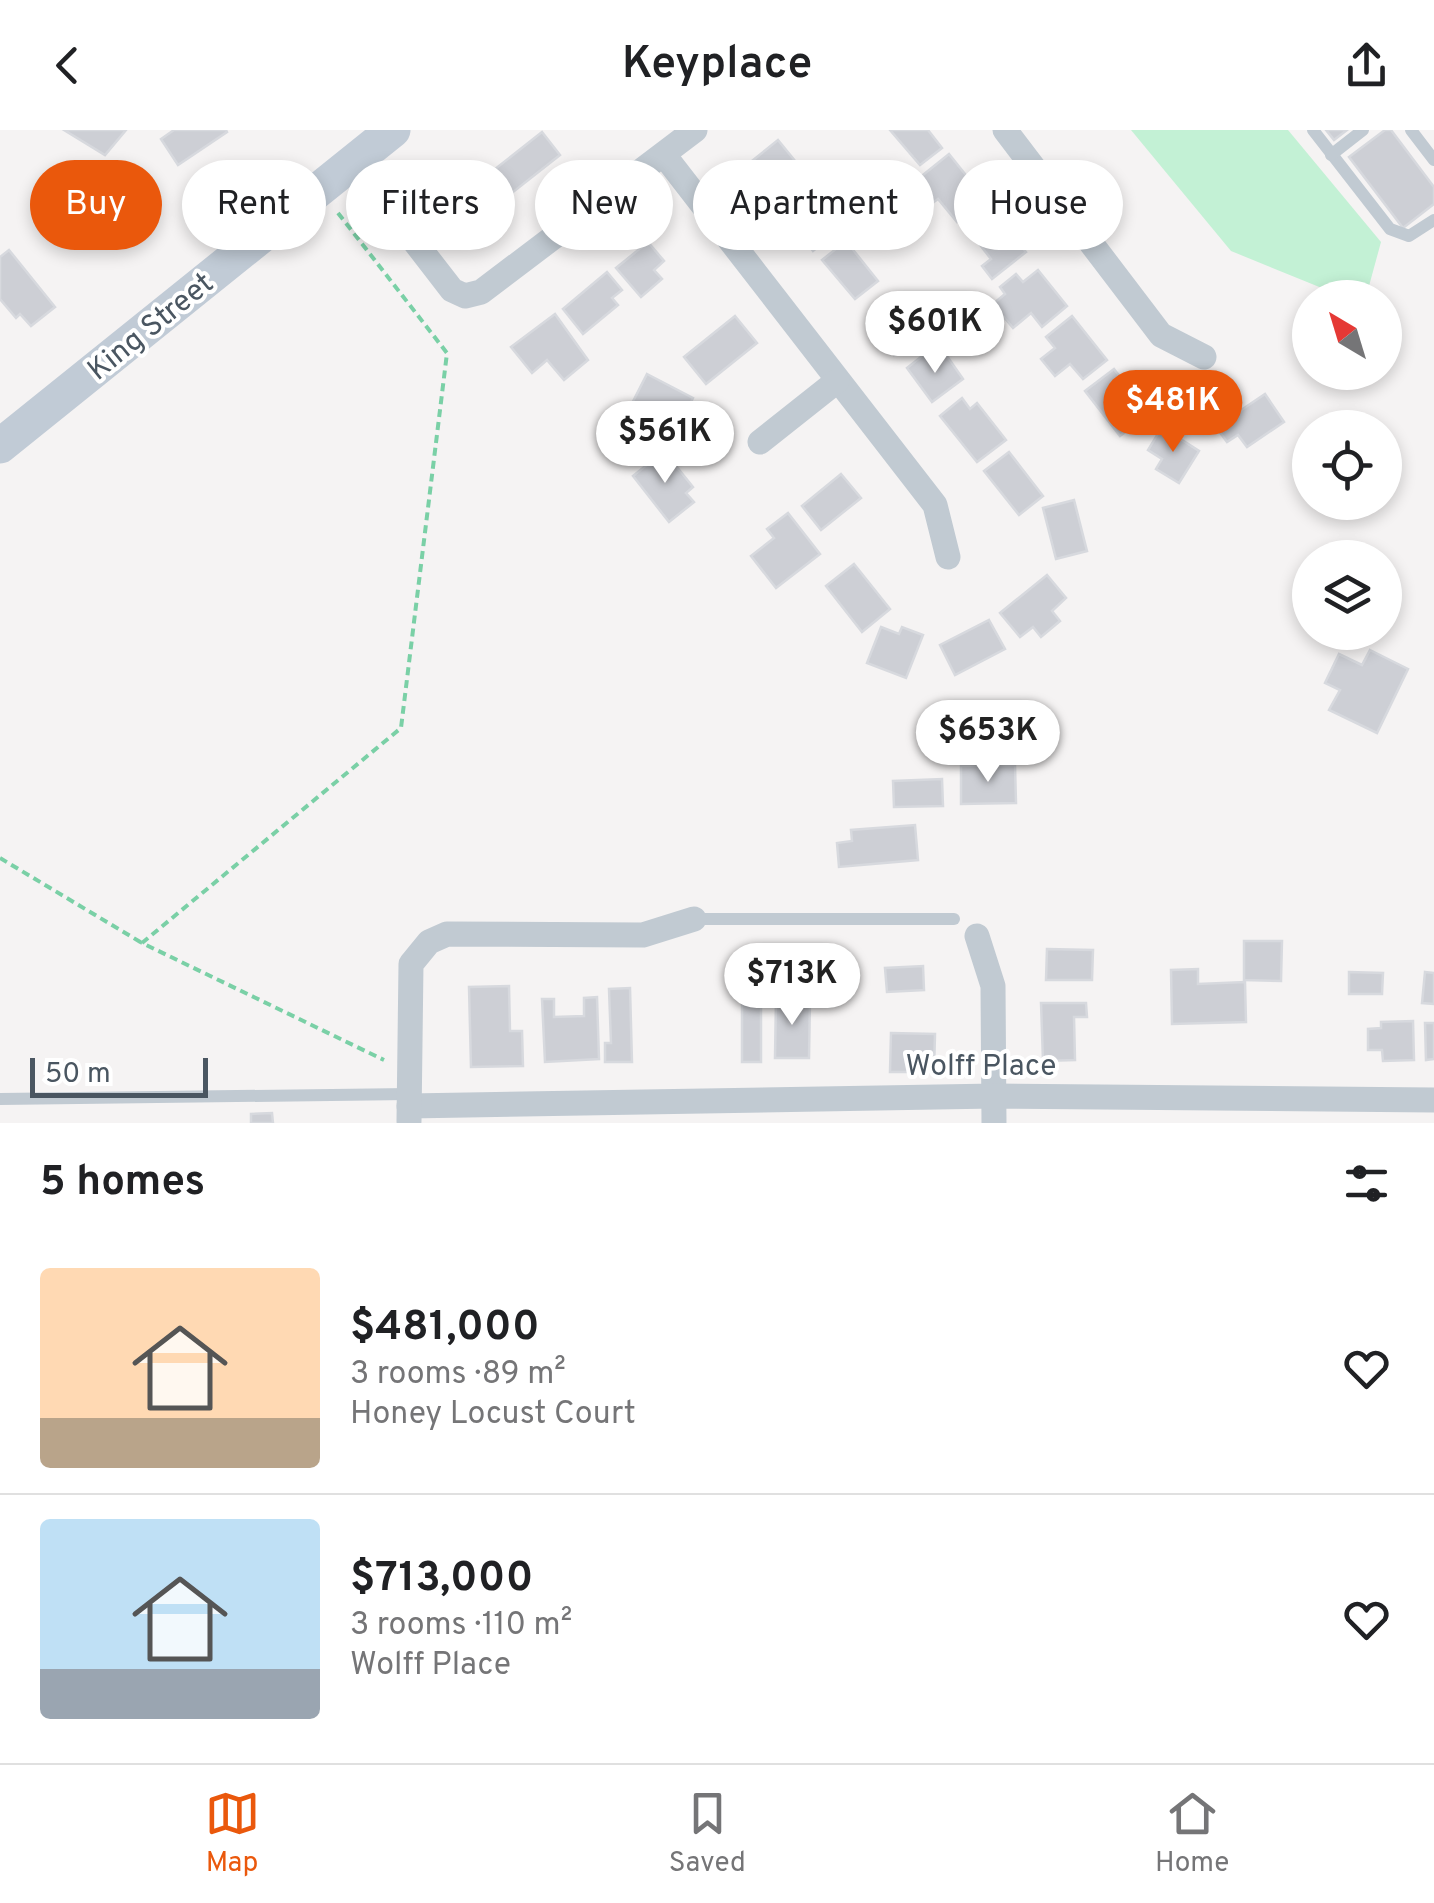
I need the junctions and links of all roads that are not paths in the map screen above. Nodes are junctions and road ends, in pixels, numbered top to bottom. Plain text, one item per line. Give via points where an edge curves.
1 (393, 130) edge
2 (696, 130) edge
3 (1006, 130) edge
4 (1312, 130) edge
5 (1364, 130) edge
6 (1410, 130) edge
7 (664, 154) junction
8 (1332, 154) junction
9 (356, 160) edge
10 (1434, 160) edge
11 (346, 168) edge
12 (1434, 220) edge
13 (421, 250) edge
14 (1204, 357) dead end
15 (836, 381) junction
16 (760, 442) dead end
17 (0, 446) edge
18 (948, 556) dead end
19 (954, 919) dead end
20 (694, 920) joint
21 (977, 936) dead end
22 (995, 1096) junction
23 (0, 1099) edge
24 (409, 1099) edge
25 (1434, 1100) edge
26 (994, 1123) edge

1 - 9 street, King Street
2 - 7 street
3 - 14 street via 1161,334
4 - 8 lane
5 - 8 lane
6 - 10 lane
7 - 13 street via 481,292 465,296 452,290
7 - 15 street
8 - 12 lane via 1396,234 1409,236
11 - 17 street, King Street
15 - 16 street
15 - 18 street via 935,504
19 - 20 lane
20 - 24 street via 643,934 447,934 428,942 410,964
21 - 22 street via 992,986
22 - 24 street, Wolff Place
22 - 25 street, Wolff Place
22 - 26 street
23 - 24 lane

